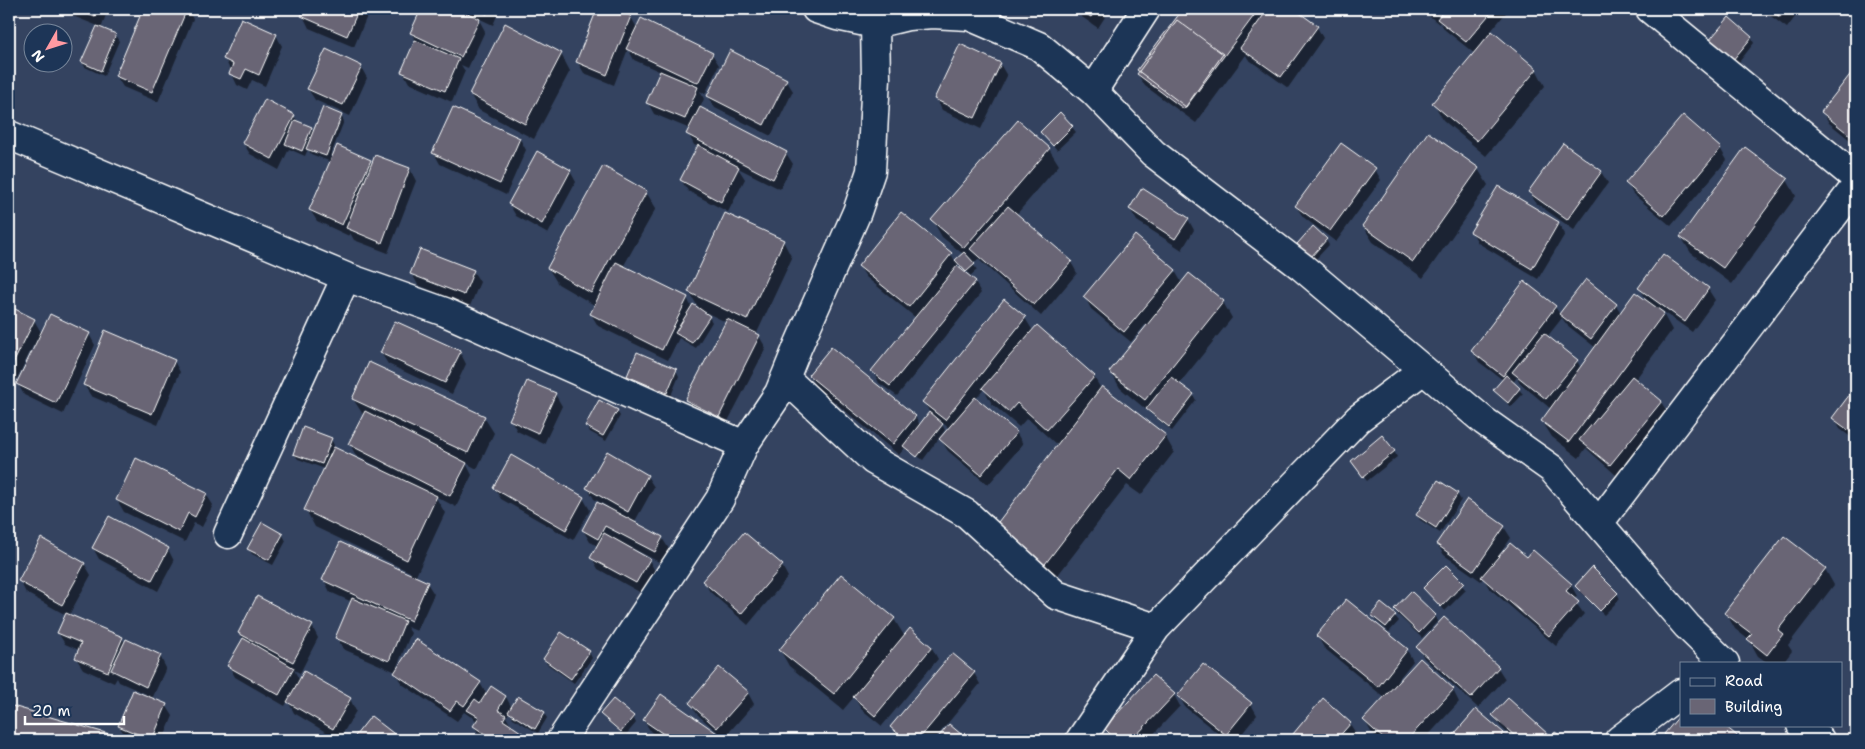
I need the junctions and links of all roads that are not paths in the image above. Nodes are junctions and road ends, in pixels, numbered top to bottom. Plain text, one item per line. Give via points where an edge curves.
1 (816, 9) edge
2 (1146, 9) edge
3 (1650, 9) edge
4 (874, 24) junction
5 (1093, 91) junction
6 (9, 134) edge
7 (1856, 178) edge
8 (1856, 186) edge
9 (346, 278) junction
10 (1423, 370) junction
11 (785, 378) junction
12 (744, 445) junction
13 (1599, 523) junction
14 (228, 534) dead end
15 (1156, 628) junction
16 (1723, 662) edge
17 (1680, 694) edge
18 (1802, 726) edge
19 (561, 740) edge
20 (1080, 740) edge
21 (1619, 740) edge
22 (1820, 740) edge

1 - 4 street
2 - 5 street
3 - 7 street
4 - 5 street via 908,16 969,16 1039,46
4 - 11 street via 876,78 871,171 857,212
5 - 10 street via 1153,153 1302,267
6 - 9 street
8 - 13 street
9 - 12 street via 445,312
9 - 14 street
10 - 13 street via 1484,421 1552,469
10 - 15 street via 1358,419
11 - 12 street via 779,393
11 - 15 street via 874,460 968,514 1056,596
12 - 19 street via 720,499
13 - 16 street via 1687,626
15 - 20 street
17 - 21 street
18 - 22 street

